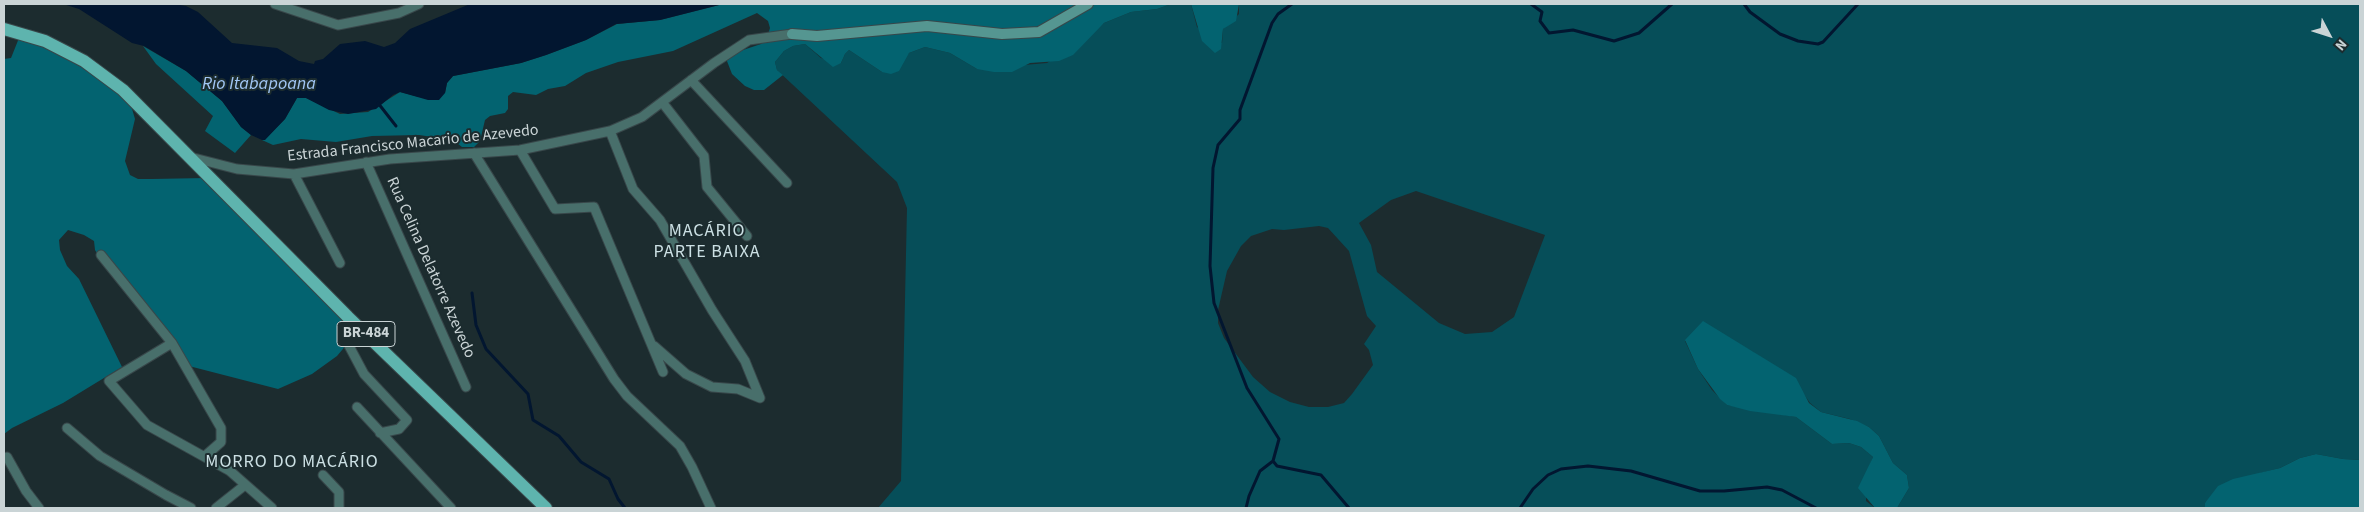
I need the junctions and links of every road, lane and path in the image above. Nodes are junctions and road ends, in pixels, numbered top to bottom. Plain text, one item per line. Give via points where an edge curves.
1 (275, 4) edge
2 (419, 4) edge
3 (1088, 4) edge
4 (4, 29) edge
5 (792, 34) joint
6 (691, 80) junction
7 (662, 102) junction
8 (610, 131) junction
9 (520, 150) junction
10 (474, 153) junction
11 (190, 157) junction
12 (366, 162) junction
13 (294, 174) junction
14 (787, 183) dead end
15 (748, 236) dead end
16 (101, 255) dead end
17 (340, 263) dead end
18 (348, 317) junction
19 (172, 343) junction
20 (654, 346) junction
21 (663, 372) dead end
22 (466, 387) dead end
23 (357, 407) dead end
24 (67, 428) dead end
25 (380, 433) junction
26 (205, 456) junction
27 (7, 457) dead end
28 (323, 475) dead end
29 (245, 485) junction
30 (39, 508) edge
31 (191, 508) edge
32 (216, 508) edge
33 (272, 508) edge
34 (338, 508) edge
35 (450, 508) edge
36 (546, 508) edge
37 (711, 508) edge

1 - 2 street via 338,26 399,13
3 - 5 street via 1039,32 1002,34 928,26 817,36
4 - 11 main road, BR-484 via 45,41 84,61 123,90
5 - 6 street, Estrada Francisco Macario de Azevedo via 749,40
6 - 7 street, Estrada Francisco Macario de Azevedo
6 - 14 street
7 - 8 street, Estrada Francisco Macario de Azevedo via 642,117
7 - 15 street via 704,156 708,187
8 - 9 street, Estrada Francisco Macario de Azevedo
8 - 20 street via 633,189 660,220 745,361 760,398 738,389 712,387 686,374
9 - 10 street, Estrada Francisco Macario de Azevedo
9 - 20 street via 555,209 594,207
10 - 12 street, Estrada Francisco Macario de Azevedo
10 - 37 street via 614,378 627,396 680,446
11 - 13 street, Estrada Francisco Macario de Azevedo via 237,169
11 - 18 main road, BR-484
12 - 13 street, Estrada Francisco Macario de Azevedo
12 - 22 street, Rua Celina Delatorre Azevedo
13 - 17 street
16 - 19 street
18 - 25 street via 347,342 364,374 407,420 399,429
18 - 36 main road, BR-484
19 - 26 street via 221,428 221,442
19 - 26 street via 109,381 147,424
20 - 21 street
23 - 25 street
24 - 31 street via 100,456
25 - 35 street
26 - 29 street via 230,471
27 - 30 street
28 - 34 street via 339,492
29 - 32 street
29 - 33 street

